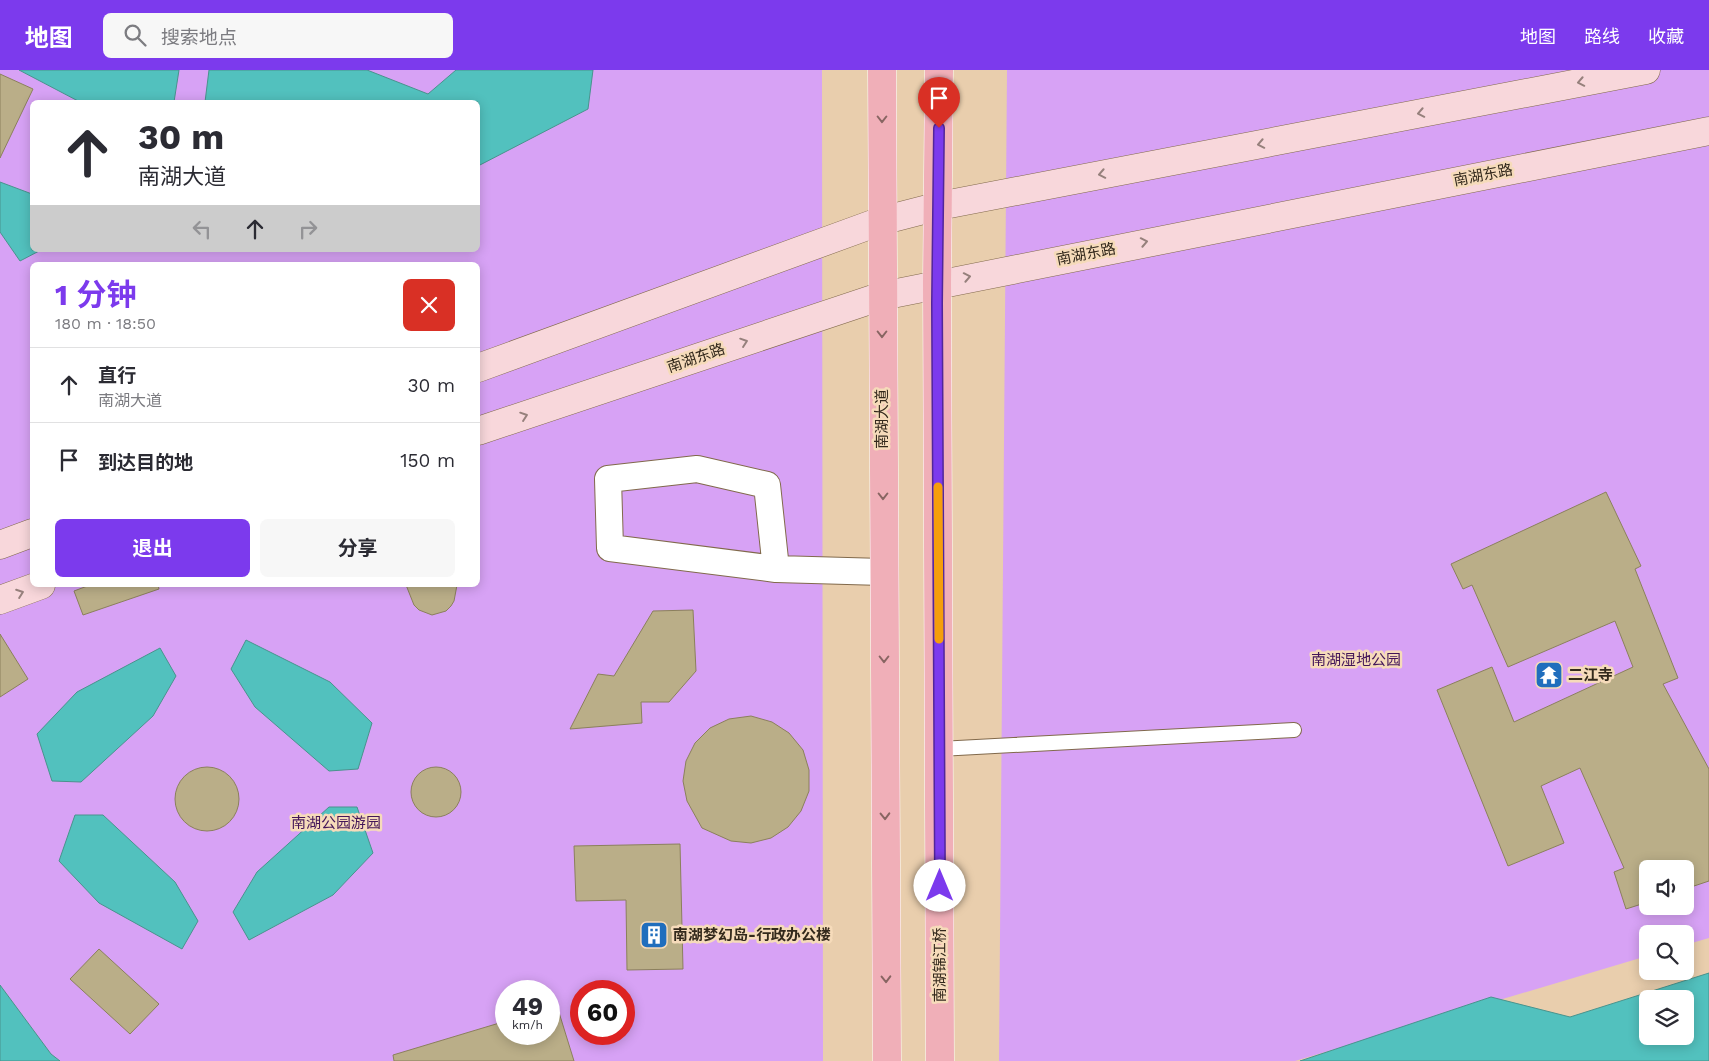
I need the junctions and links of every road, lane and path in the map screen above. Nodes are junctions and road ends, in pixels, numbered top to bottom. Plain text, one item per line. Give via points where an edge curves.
1 (882, 70) edge
2 (940, 70) edge
3 (1646, 70) edge
4 (1709, 131) edge
5 (939, 206) junction
6 (881, 221) junction
7 (937, 283) junction
8 (882, 296) junction
9 (480, 367) edge
10 (480, 430) edge
11 (30, 534) edge
12 (0, 545) edge
13 (776, 569) junction
14 (883, 572) junction
15 (36, 587) edge
16 (0, 600) edge
17 (1294, 730) dead end
18 (939, 749) junction
19 (887, 1061) edge
20 (940, 1061) edge

1 -> 6 main road, 南湖大道
2 - 5 main road
3 -> 5 main road
7 -> 4 main road, 南湖东路
5 - 6 main road
5 - 7 main road
6 - 8 main road, 南湖大道
6 - 9 main road
7 - 8 main road, 南湖东路
7 - 18 main road
10 -> 8 main road, 南湖东路
8 -> 14 main road, 南湖大道
11 - 12 main road
13 - 13 street via 610,548 608,479 697,469 767,485
13 - 14 street
14 -> 19 main road, 南湖大道
16 -> 15 main road
17 - 18 lane
18 - 20 main road, 南湖锦江桥

